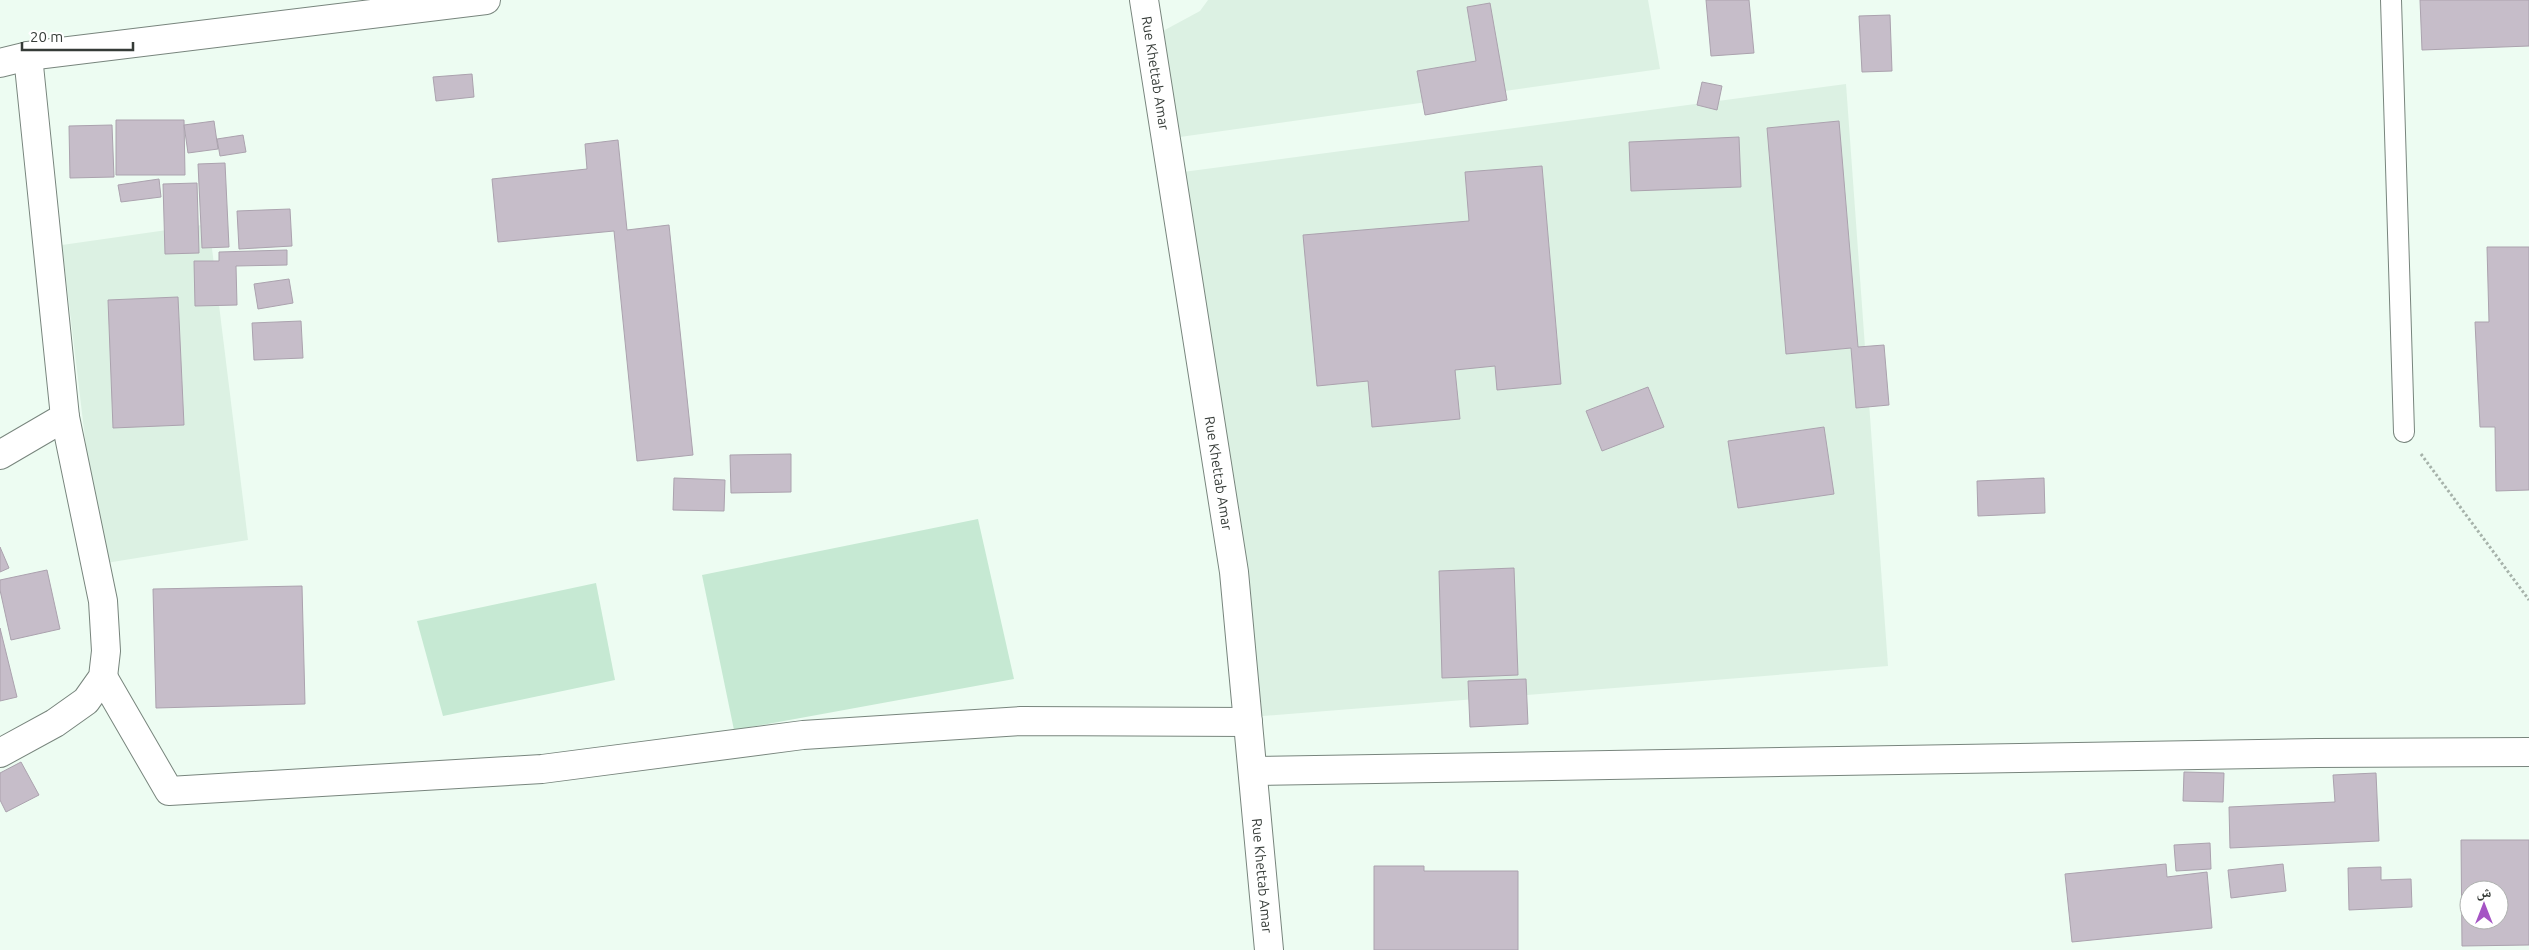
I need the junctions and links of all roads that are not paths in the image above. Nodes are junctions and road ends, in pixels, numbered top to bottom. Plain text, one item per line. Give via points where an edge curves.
1 (486, 0) edge
2 (1144, 0) edge
3 (2391, 0) edge
4 (28, 56) junction
5 (0, 63) edge
6 (66, 417) junction
7 (2404, 432) road end
8 (0, 454) edge
9 (102, 677) junction
10 (1248, 722) junction
11 (2529, 752) edge
12 (0, 753) edge
13 (1252, 771) junction
14 (1269, 950) edge

1 - 4 street
2 - 10 street, Rue Khettab Amar via 1234,572
3 - 7 lane
4 - 5 street
4 - 6 street
6 - 8 street
6 - 9 street via 102,601 106,651
9 - 10 street via 169,791 542,769 803,735 1021,721
9 - 12 street via 86,701 55,723
10 - 13 street, Rue Khettab Amar
11 - 13 street
13 - 14 street, Rue Khettab Amar

